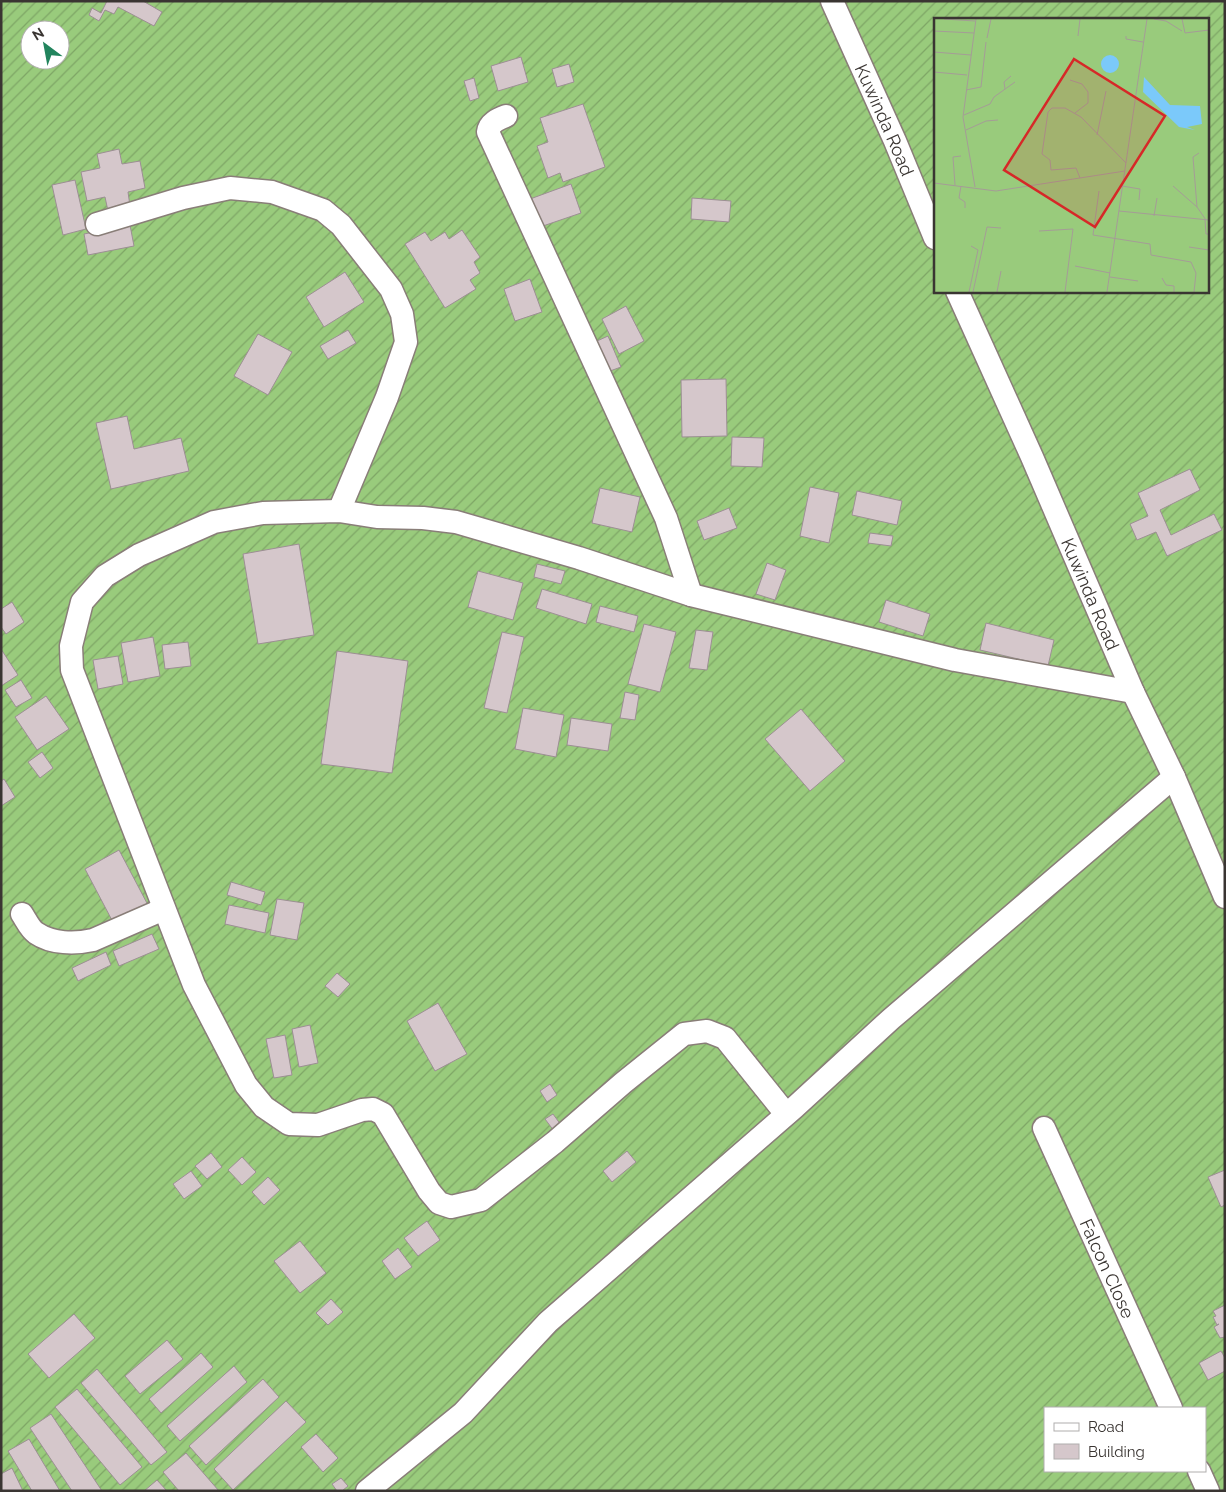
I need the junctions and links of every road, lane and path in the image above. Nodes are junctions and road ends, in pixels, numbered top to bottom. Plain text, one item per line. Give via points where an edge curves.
1 (832, 1) edge
2 (506, 116) dead end
3 (97, 224) dead end
4 (934, 236) edge
5 (957, 292) edge
6 (339, 512) junction
7 (691, 594) junction
8 (1133, 692) junction
9 (1174, 777) junction
10 (1225, 897) edge
11 (164, 909) junction
12 (22, 914) dead end
13 (786, 1114) junction
14 (1044, 1128) dead end
15 (1171, 1407) edge
16 (1199, 1472) edge
17 (367, 1491) edge
18 (1208, 1491) edge

1 - 4 street, Kuwinda Road
2 - 7 street via 492,123 488,132 666,518
3 - 6 street via 183,198 230,188 272,192 323,210 348,233 391,289 402,314 406,342
5 - 8 street, Kuwinda Road
6 - 7 street via 456,522
6 - 11 street via 263,512 214,522 139,555 106,576 82,602 71,646 72,670
7 - 8 street via 955,660
8 - 9 street, Kuwinda Road
9 - 10 street, Kuwinda Road
9 - 13 street via 891,1019
11 - 12 street via 81,943 48,940 34,932
11 - 13 street via 194,986 246,1085 264,1107 290,1124 318,1126 362,1110 373,1109 383,1114 434,1197 439,1203 451,1207 481,1200 556,1142 684,1034 707,1031 725,1038
13 - 17 street via 548,1322 463,1413
14 - 15 street, Falcon Close
16 - 18 street

